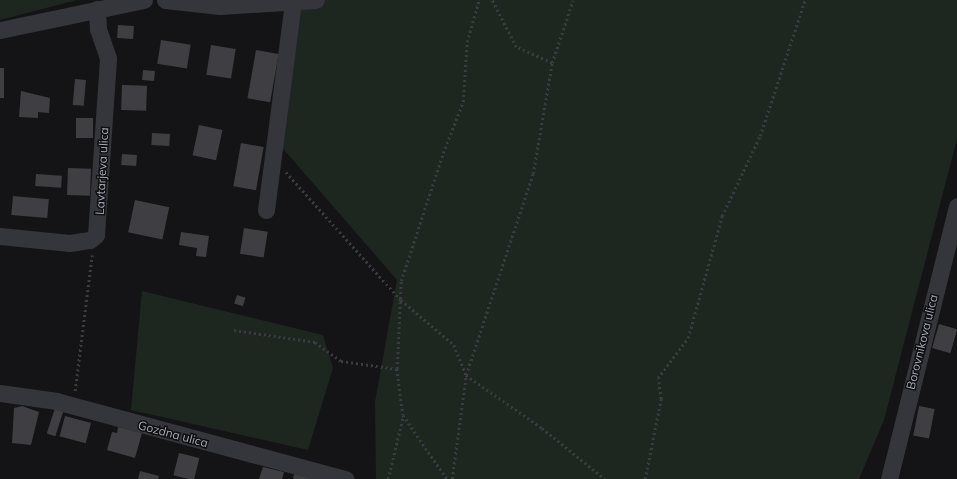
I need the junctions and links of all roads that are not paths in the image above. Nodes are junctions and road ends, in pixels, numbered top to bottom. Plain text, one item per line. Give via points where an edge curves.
1 (144, 0) edge
2 (165, 0) edge
3 (316, 0) edge
4 (293, 3) junction
5 (97, 9) junction
6 (0, 30) edge
7 (957, 206) edge
8 (266, 210) dead end
9 (0, 236) edge
10 (0, 394) edge
11 (346, 479) edge
12 (889, 479) edge

1 - 5 street
2 - 4 street via 220,6
3 - 4 street
4 - 8 street
5 - 6 street
5 - 9 street, Lavtarjeva ulica via 98,29 108,58 100,220 94,237 70,243
7 - 12 street, Borovnikova ulica
10 - 11 street, Gozdna ulica via 73,406

